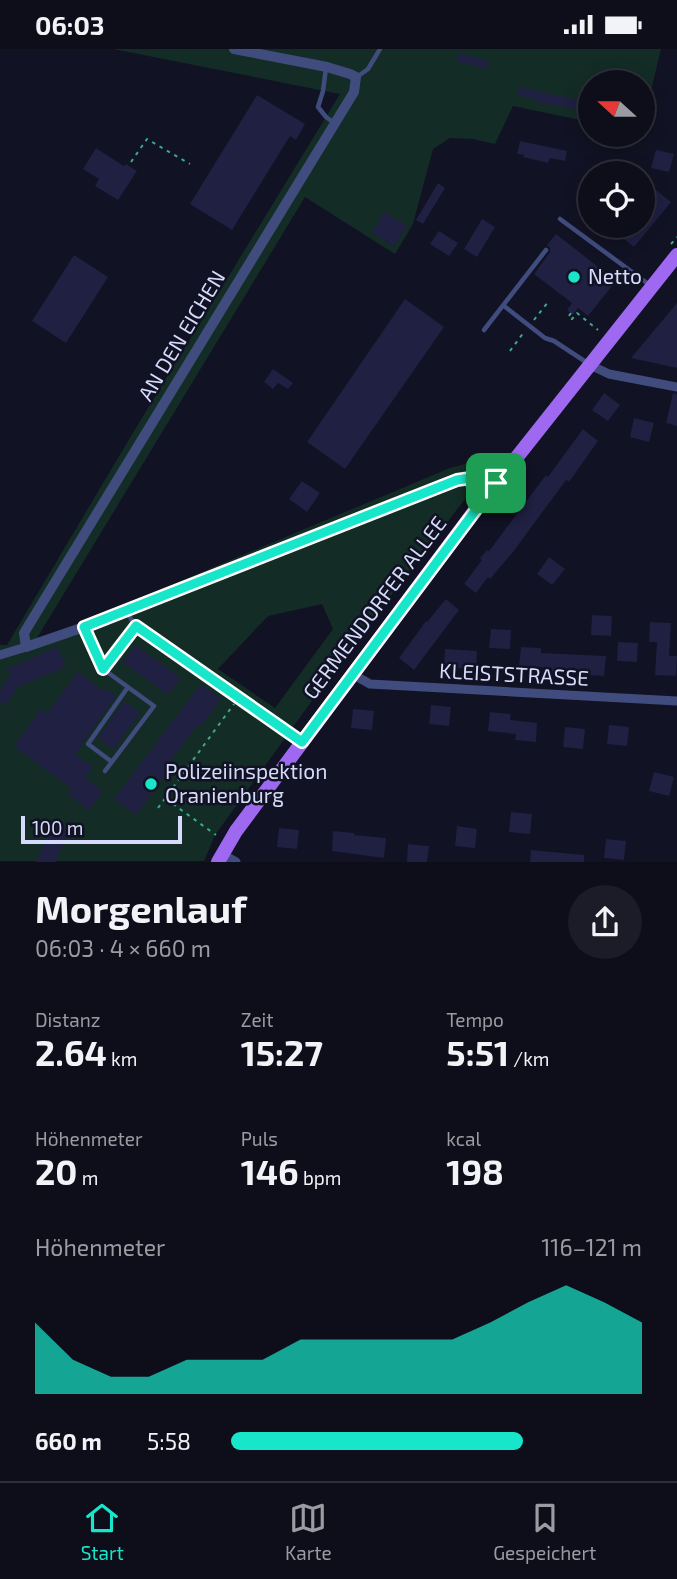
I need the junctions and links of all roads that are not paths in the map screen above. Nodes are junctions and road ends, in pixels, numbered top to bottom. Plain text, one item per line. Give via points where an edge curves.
1 (233, 49) edge
2 (380, 49) edge
3 (327, 67) junction
4 (356, 77) junction
5 (336, 123) junction
6 (560, 219) dead end
7 (547, 250) dead end
8 (677, 255) edge
9 (652, 286) junction
10 (503, 306) junction
11 (484, 330) dead end
12 (590, 365) junction
13 (677, 387) edge
14 (467, 479) junction
15 (496, 483) junction
16 (479, 505) junction
17 (127, 610) junction
18 (136, 626) junction
19 (84, 627) junction
20 (26, 647) junction
21 (0, 655) edge
22 (103, 669) junction
23 (352, 674) junction
24 (128, 687) junction
25 (677, 701) edge
26 (302, 742) junction
27 (112, 762) junction
28 (105, 772) dead end
29 (220, 858) edge
30 (236, 862) edge

1 - 3 street
2 - 4 lane, AN DEN EICHEN via 368,69
3 - 4 street
3 - 5 lane via 318,107
4 - 5 street, AN DEN EICHEN via 354,92
5 - 20 street, AN DEN EICHEN via 23,633
6 - 9 lane
7 - 10 lane
8 - 9 main road, GERMENDORFER ALLEE
9 - 12 main road, GERMENDORFER ALLEE
10 - 11 lane
10 - 12 lane
12 - 13 street via 609,374
12 - 15 main road, GERMENDORFER ALLEE
14 - 15 street
14 - 16 street
14 - 17 street
15 - 16 main road, GERMENDORFER ALLEE
16 - 23 main road, GERMENDORFER ALLEE
17 - 18 lane
17 - 19 street
18 - 22 lane
18 - 26 lane
19 - 20 street
19 - 22 lane
20 - 21 street
22 - 24 lane
23 - 25 street, KLEISTSTRASSE via 370,684
23 - 26 main road, GERMENDORFER ALLEE
24 - 27 lane via 88,744
24 - 27 lane via 154,706
26 - 29 main road, GERMENDORFER ALLEE
27 - 28 lane
29 - 30 street

